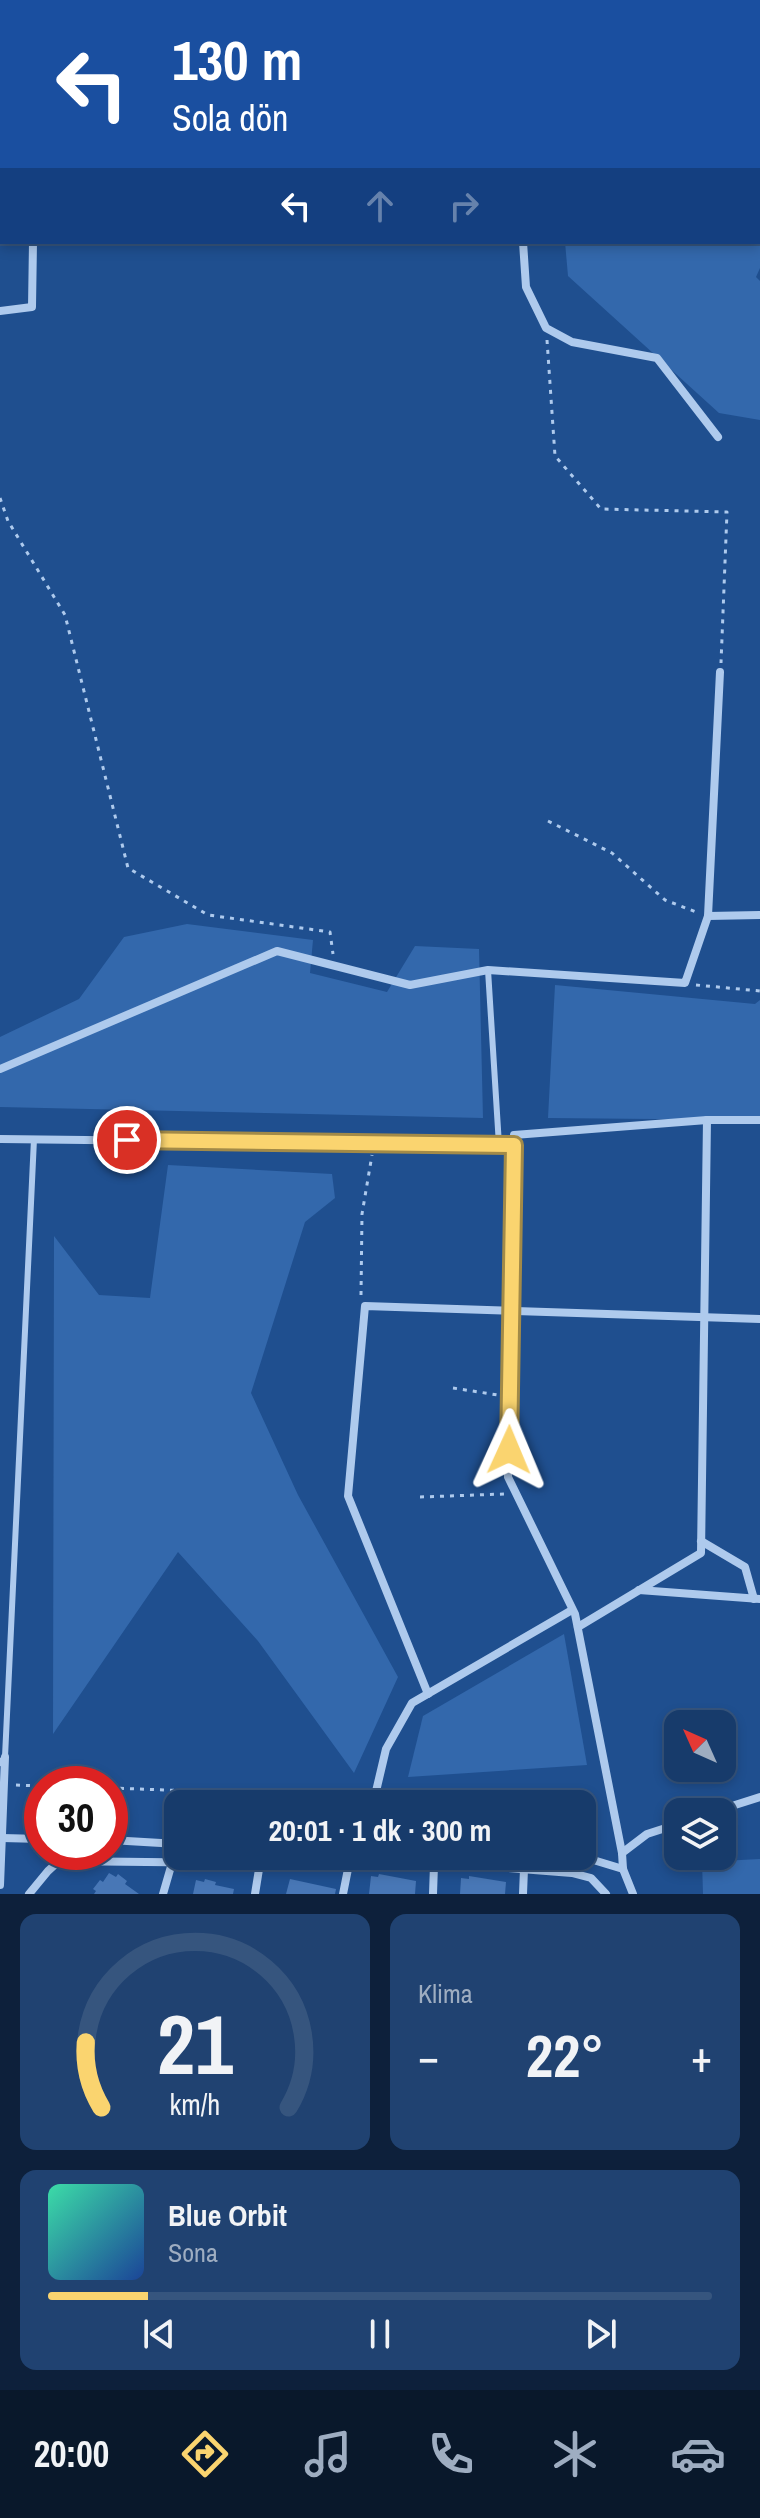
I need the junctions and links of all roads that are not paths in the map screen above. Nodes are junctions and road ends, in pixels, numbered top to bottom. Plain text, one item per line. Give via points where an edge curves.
1 (33, 244) edge
2 (523, 244) edge
3 (0, 311) edge
4 (718, 437) dead end
5 (720, 672) road end
6 (760, 915) edge
7 (708, 916) junction
8 (488, 970) junction
9 (0, 1069) edge
10 (707, 1120) junction
11 (760, 1120) edge
12 (0, 1139) edge
13 (34, 1139) junction
14 (499, 1145) junction
15 (514, 1145) junction
16 (511, 1311) junction
17 (704, 1318) junction
18 (760, 1319) edge
19 (701, 1541) junction
20 (638, 1590) junction
21 (757, 1599) edge
22 (572, 1610) junction
23 (578, 1627) junction
24 (428, 1694) junction
25 (2, 1760) edge
26 (376, 1790) edge
27 (760, 1797) edge
28 (736, 1805) edge
29 (664, 1829) edge
30 (1, 1838) edge
31 (24, 1839) edge
32 (128, 1841) edge
33 (164, 1843) edge
34 (622, 1853) junction
35 (596, 1861) edge
36 (164, 1863) edge
37 (623, 1869) junction
38 (170, 1870) edge
39 (259, 1870) edge
40 (348, 1870) edge
41 (434, 1870) edge
42 (524, 1870) edge
43 (536, 1870) edge
44 (0, 1885) edge
45 (29, 1894) edge
46 (163, 1894) edge
47 (255, 1894) edge
48 (343, 1894) edge
49 (433, 1894) edge
50 (523, 1894) edge
51 (606, 1894) edge
52 (633, 1894) edge

1 - 3 street via 32,307
2 - 4 street via 526,287 546,328 572,342 657,358
5 - 7 street
6 - 7 street
7 - 8 street via 685,983
8 - 9 street via 410,985 277,951
8 - 14 lane
10 - 11 street
10 - 15 street via 514,1135
10 - 17 street
12 - 13 street
13 - 14 street
13 - 25 lane
14 - 15 street
15 - 16 street
16 - 17 street
16 - 22 street via 508,1477
16 - 24 street via 365,1306 348,1496
17 - 18 street
17 - 19 street
19 - 20 street via 701,1553
19 - 21 street via 745,1567
20 - 21 street
20 - 23 street
22 - 23 street
22 - 24 street
23 - 34 street
24 - 26 street via 412,1703 386,1749
25 - 30 street
27 - 28 street
29 - 34 street
30 - 31 street
30 - 44 street
32 - 33 street
34 - 37 street
35 - 37 street
36 - 45 street via 59,1861
37 - 52 street
38 - 46 street
39 - 47 street
40 - 48 street
41 - 49 street
42 - 50 street
43 - 51 street via 591,1878

